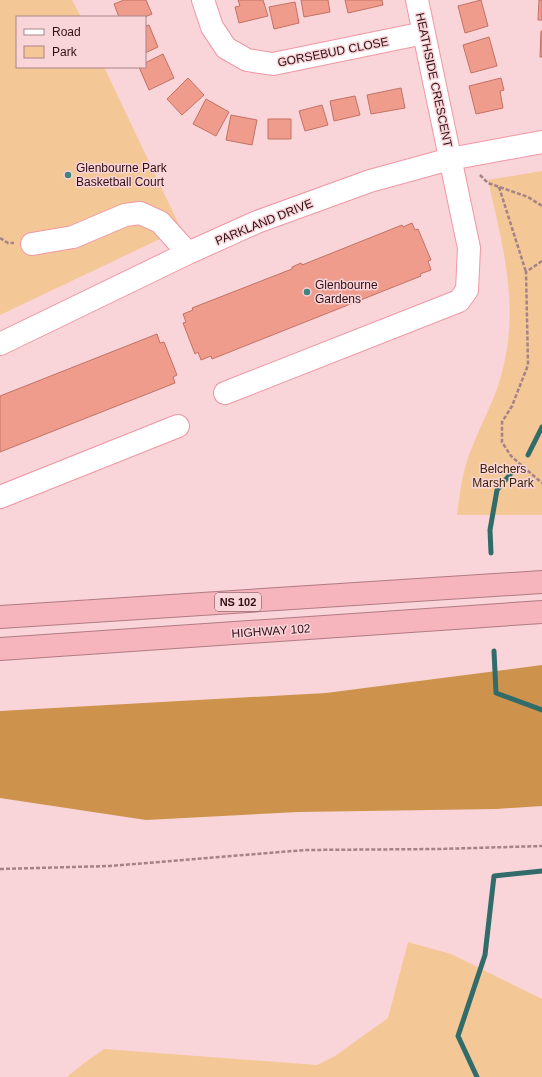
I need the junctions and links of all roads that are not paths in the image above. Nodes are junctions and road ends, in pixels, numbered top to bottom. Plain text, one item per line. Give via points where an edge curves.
1 (203, 0) edge
2 (417, 0) edge
3 (424, 33) junction
4 (542, 142) edge
5 (450, 159) junction
6 (32, 244) dead end
7 (188, 253) junction
8 (0, 344) edge
9 (224, 393) dead end
10 (178, 426) dead end
11 (0, 497) edge
12 (542, 582) edge
13 (542, 612) edge
14 (0, 617) edge
15 (0, 649) edge

1 - 3 street, GORSEBUD CLOSE via 212,27 226,48 247,60 273,64
2 - 3 street, HEATHSIDE CRESCENT
3 - 5 street, HEATHSIDE CRESCENT
4 - 5 street, PARKLAND DRIVE
5 - 7 street, PARKLAND DRIVE via 370,180 257,222
5 - 9 street, HEATHSIDE CRESCENT via 469,248 468,290 459,301
6 - 7 street via 74,237 125,215 140,213 160,222
7 - 8 street, PARKLAND DRIVE
10 - 11 street
12 - 14 highway, NS 102
13 - 15 highway, HIGHWAY 102

